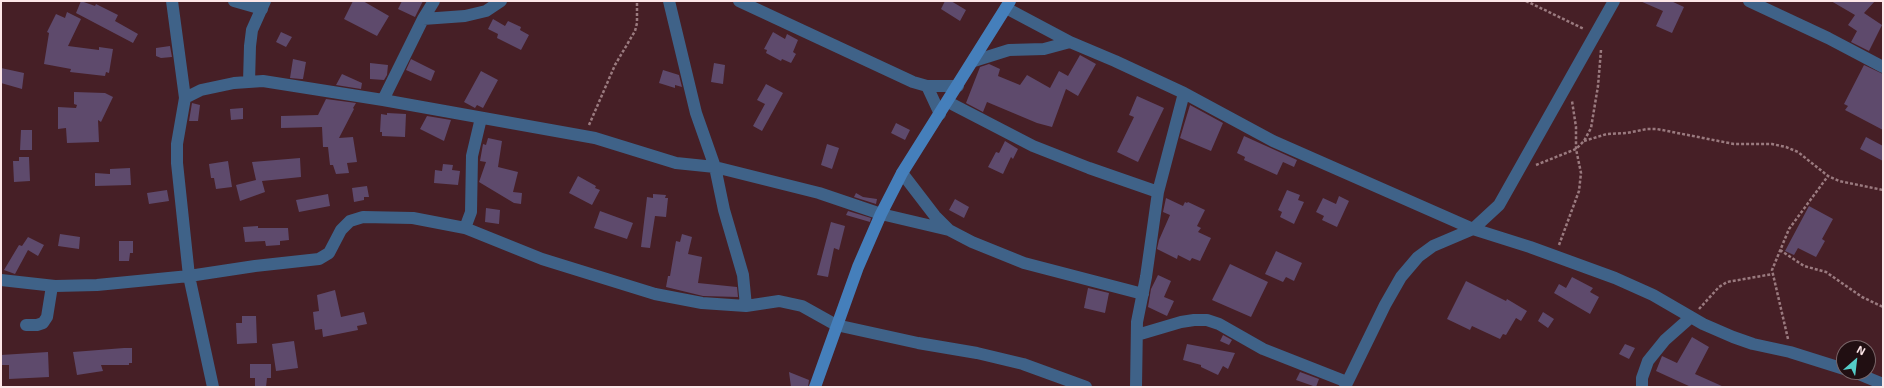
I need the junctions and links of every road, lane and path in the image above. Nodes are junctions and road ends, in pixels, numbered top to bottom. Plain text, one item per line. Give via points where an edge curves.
1 (172, 1) edge
2 (234, 1) edge
3 (434, 1) edge
4 (501, 1) edge
5 (637, 1) edge
6 (669, 1) edge
7 (739, 1) edge
8 (1526, 1) edge
9 (1614, 1) edge
10 (1749, 1) edge
11 (1008, 4) edge
12 (264, 5) edge
13 (423, 20) junction
14 (1595, 34) junction
15 (1070, 42) junction
16 (1602, 47) dead end
17 (974, 61) junction
18 (1883, 67) edge
19 (249, 82) junction
20 (927, 86) junction
21 (958, 86) junction
22 (1184, 93) junction
23 (185, 98) junction
24 (383, 100) junction
25 (1572, 100) dead end
26 (948, 102) junction
27 (940, 114) junction
28 (481, 118) junction
29 (584, 136) junction
30 (1584, 141) junction
31 (1576, 149) junction
32 (715, 168) junction
33 (902, 173) junction
34 (1516, 173) junction
35 (1828, 176) junction
36 (1883, 190) edge
37 (1158, 192) junction
38 (881, 214) junction
39 (465, 228) junction
40 (1473, 229) junction
41 (949, 230) junction
42 (1780, 250) junction
43 (1554, 257) junction
44 (1773, 274) junction
45 (189, 276) junction
46 (1, 280) edge
47 (52, 286) junction
48 (1142, 294) junction
49 (746, 306) junction
50 (1883, 307) edge
51 (1691, 317) junction
52 (26, 325) dead end
53 (836, 325) junction
54 (1137, 335) junction
55 (1790, 352) junction
56 (1836, 366) edge
57 (1873, 380) edge
58 (1346, 384) edge
59 (1883, 384) edge
60 (213, 387) edge
61 (815, 387) edge
62 (1086, 387) edge
63 (1136, 387) edge
64 (1642, 387) edge

1 - 23 street
2 - 12 street
3 - 13 street
4 - 13 street via 486,11
5 - 29 path via 635,31 615,65
6 - 32 street via 696,113
7 - 20 street via 913,82
8 - 14 path
9 - 14 street
10 - 18 street
11 - 15 street
11 - 17 street
12 - 19 street via 252,30
13 - 24 street
14 - 34 street
15 - 17 street via 1044,49 1009,50
15 - 22 street
16 - 30 path via 1591,128
17 - 21 street
19 - 23 street via 201,90
19 - 24 street via 263,81
20 - 21 street
20 - 27 street
21 - 26 street
22 - 37 street
22 - 40 street via 1273,141
23 - 45 street via 177,144 177,163
24 - 28 street
25 - 31 path
26 - 27 street
26 - 37 street via 1033,146
27 - 33 street
28 - 29 street
28 - 39 street via 472,156 471,212
29 - 32 street via 676,163
30 - 31 path
30 - 35 path via 1607,134 1652,129 1734,144 1772,144 1798,152
31 - 34 path
31 - 43 path via 1581,173 1579,191
32 - 38 street via 819,193
32 - 49 street via 743,275
33 - 38 street
33 - 41 street
34 - 40 street via 1499,205
35 - 36 path via 1839,181
35 - 42 path via 1789,229
37 - 48 street
38 - 41 street
38 - 53 street
39 - 45 street via 413,218 363,217 350,221 341,230 330,253 319,259
39 - 49 street via 542,259 655,294 702,303
40 - 43 street
40 - 58 street via 1434,246 1418,257 1385,305
41 - 48 street via 1024,263
42 - 44 path
42 - 50 path via 1804,266 1826,272 1862,297
43 - 51 street via 1615,278 1653,295
44 - 51 path via 1727,282
44 - 55 path
45 - 47 street via 98,285
45 - 60 street
46 - 47 street
47 - 52 street via 47,317 43,323
48 - 54 street
49 - 53 street via 779,301 802,306
51 - 55 street via 1753,344
51 - 64 street via 1665,340 1648,361 1642,378
53 - 61 street
53 - 62 street via 1022,364
54 - 58 street via 1181,322 1207,320 1263,349
54 - 63 street
55 - 56 street
57 - 59 street

